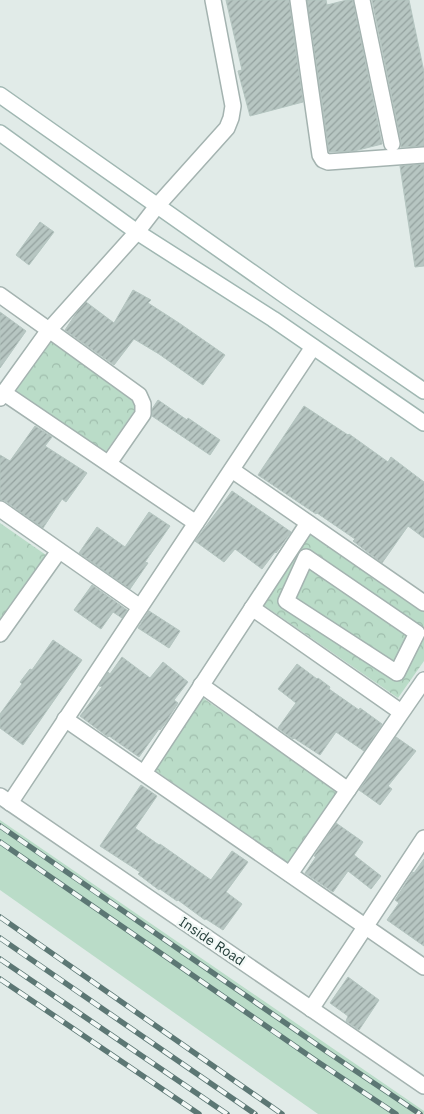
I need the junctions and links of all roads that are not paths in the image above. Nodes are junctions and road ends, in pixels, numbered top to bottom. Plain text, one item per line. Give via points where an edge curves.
1 (213, 0) edge
2 (298, 0) edge
3 (362, 0) edge
4 (0, 95) edge
5 (0, 133) edge
6 (392, 144) dead end
7 (424, 155) edge
8 (157, 206) junction
9 (137, 232) junction
10 (0, 295) edge
11 (287, 297) junction
12 (273, 320) junction
13 (49, 330) junction
14 (313, 347) junction
15 (424, 391) edge
16 (2, 395) edge
17 (424, 423) edge
18 (109, 463) junction
19 (232, 470) junction
20 (0, 509) edge
21 (196, 523) junction
22 (308, 523) junction
23 (59, 551) junction
24 (286, 601) joint
25 (424, 603) edge
26 (140, 607) junction
27 (252, 608) junction
28 (0, 634) edge
29 (424, 680) edge
30 (202, 685) junction
31 (402, 712) junction
32 (65, 720) junction
33 (144, 774) junction
34 (348, 790) junction
35 (5, 799) edge
36 (424, 838) edge
37 (290, 874) junction
38 (366, 927) junction
39 (424, 967) edge
40 (311, 1009) junction
41 (424, 1086) edge

1 - 8 street via 232,106 231,118 227,128
2 - 7 street via 323,160
3 - 6 street
4 - 8 street
5 - 9 street
8 - 9 street
8 - 11 street
9 - 12 street
9 - 13 street
10 - 13 street
11 - 12 street
11 - 15 street
12 - 14 street
13 - 16 street
13 - 18 street via 139,395 143,404 142,414
14 - 17 street
14 - 19 street
16 - 18 street
18 - 21 street
19 - 21 street
19 - 22 street
20 - 23 street
21 - 26 street
22 - 25 street
22 - 27 street
23 - 26 street
23 - 28 street
24 - 24 street via 306,557 417,632 397,673
26 - 32 street
27 - 30 street
27 - 31 street
29 - 31 street
30 - 33 street
30 - 34 street
31 - 34 street
32 - 33 street
32 - 35 street
33 - 37 street
34 - 37 street
35 - 40 street, Inside Road
36 - 38 street
37 - 38 street
38 - 39 street
38 - 40 street
40 - 41 street, Inside Road

